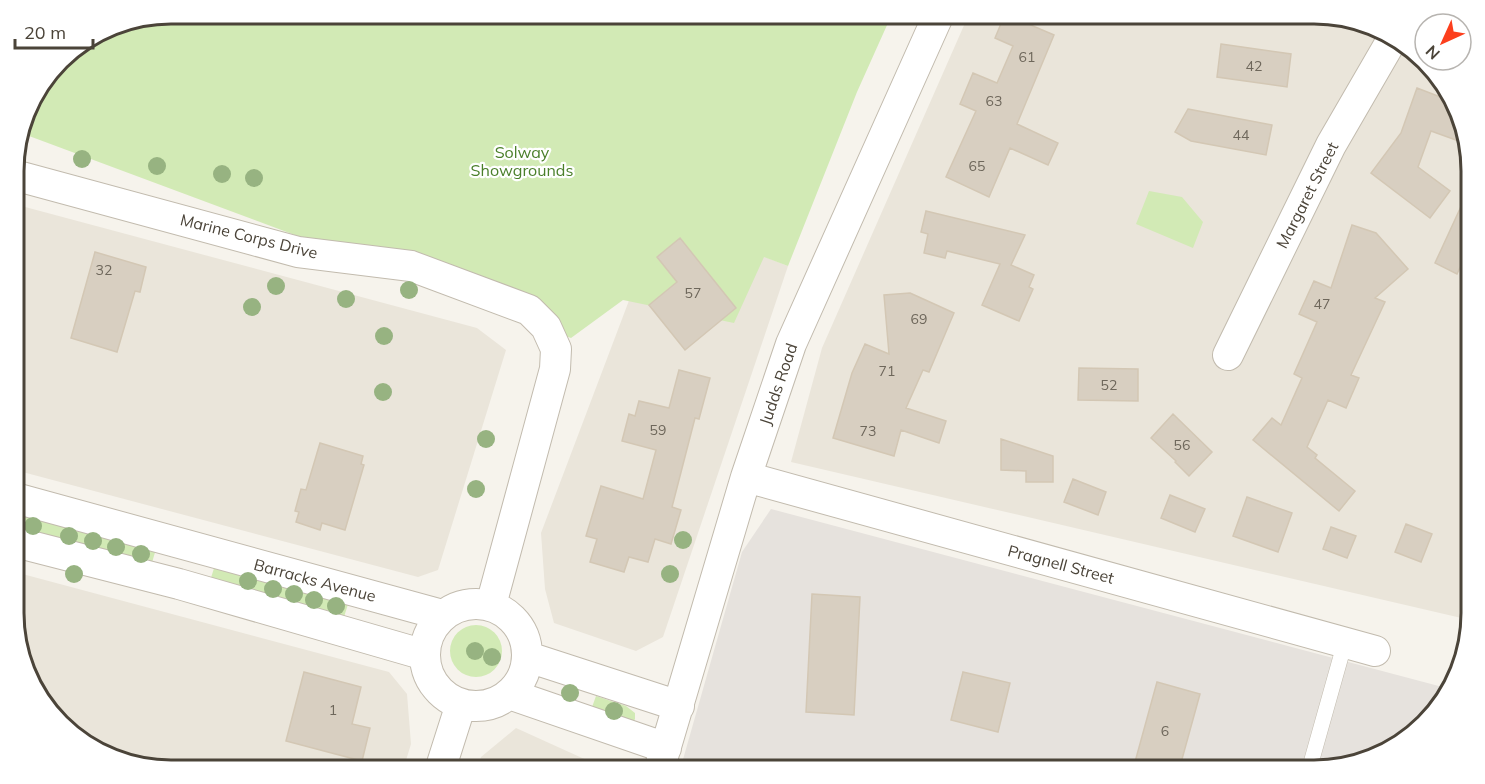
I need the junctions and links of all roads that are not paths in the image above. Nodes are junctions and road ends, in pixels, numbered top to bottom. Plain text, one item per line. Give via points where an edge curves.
1 (935, 24) edge
2 (1389, 45) edge
3 (24, 178) edge
4 (1228, 355) dead end
5 (746, 477) junction
6 (24, 500) edge
7 (24, 544) edge
8 (189, 545) junction
9 (179, 584) junction
10 (491, 605) junction
11 (442, 615) junction
12 (1345, 642) junction
13 (1375, 651) dead end
14 (425, 655) junction
15 (528, 657) junction
16 (509, 694) junction
17 (461, 704) junction
18 (679, 706) junction
19 (663, 759) edge
20 (443, 760) edge
21 (1312, 760) edge

1 - 5 street, Judds Road via 791,344
2 - 4 street, Margaret Street via 1331,145
3 - 10 street, Marine Corps Drive via 298,252 411,266 529,310 546,327 556,349 555,369
5 - 12 street, Pragnell Street
5 - 18 street, Judds Road
6 - 8 street, Barracks Avenue
7 - 9 street
8 - 9 street
8 - 11 street, Barracks Avenue
9 - 14 street
10 - 11 street via 457,606
10 - 15 street via 507,613 519,626
11 - 14 street via 431,629
12 - 13 street, Pragnell Street
12 - 21 lane
14 - 17 street via 430,680 441,693
15 - 16 street via 524,674
15 - 18 street
16 - 17 street via 488,705
16 - 19 street
17 - 20 street
18 - 19 street, Judds Road

